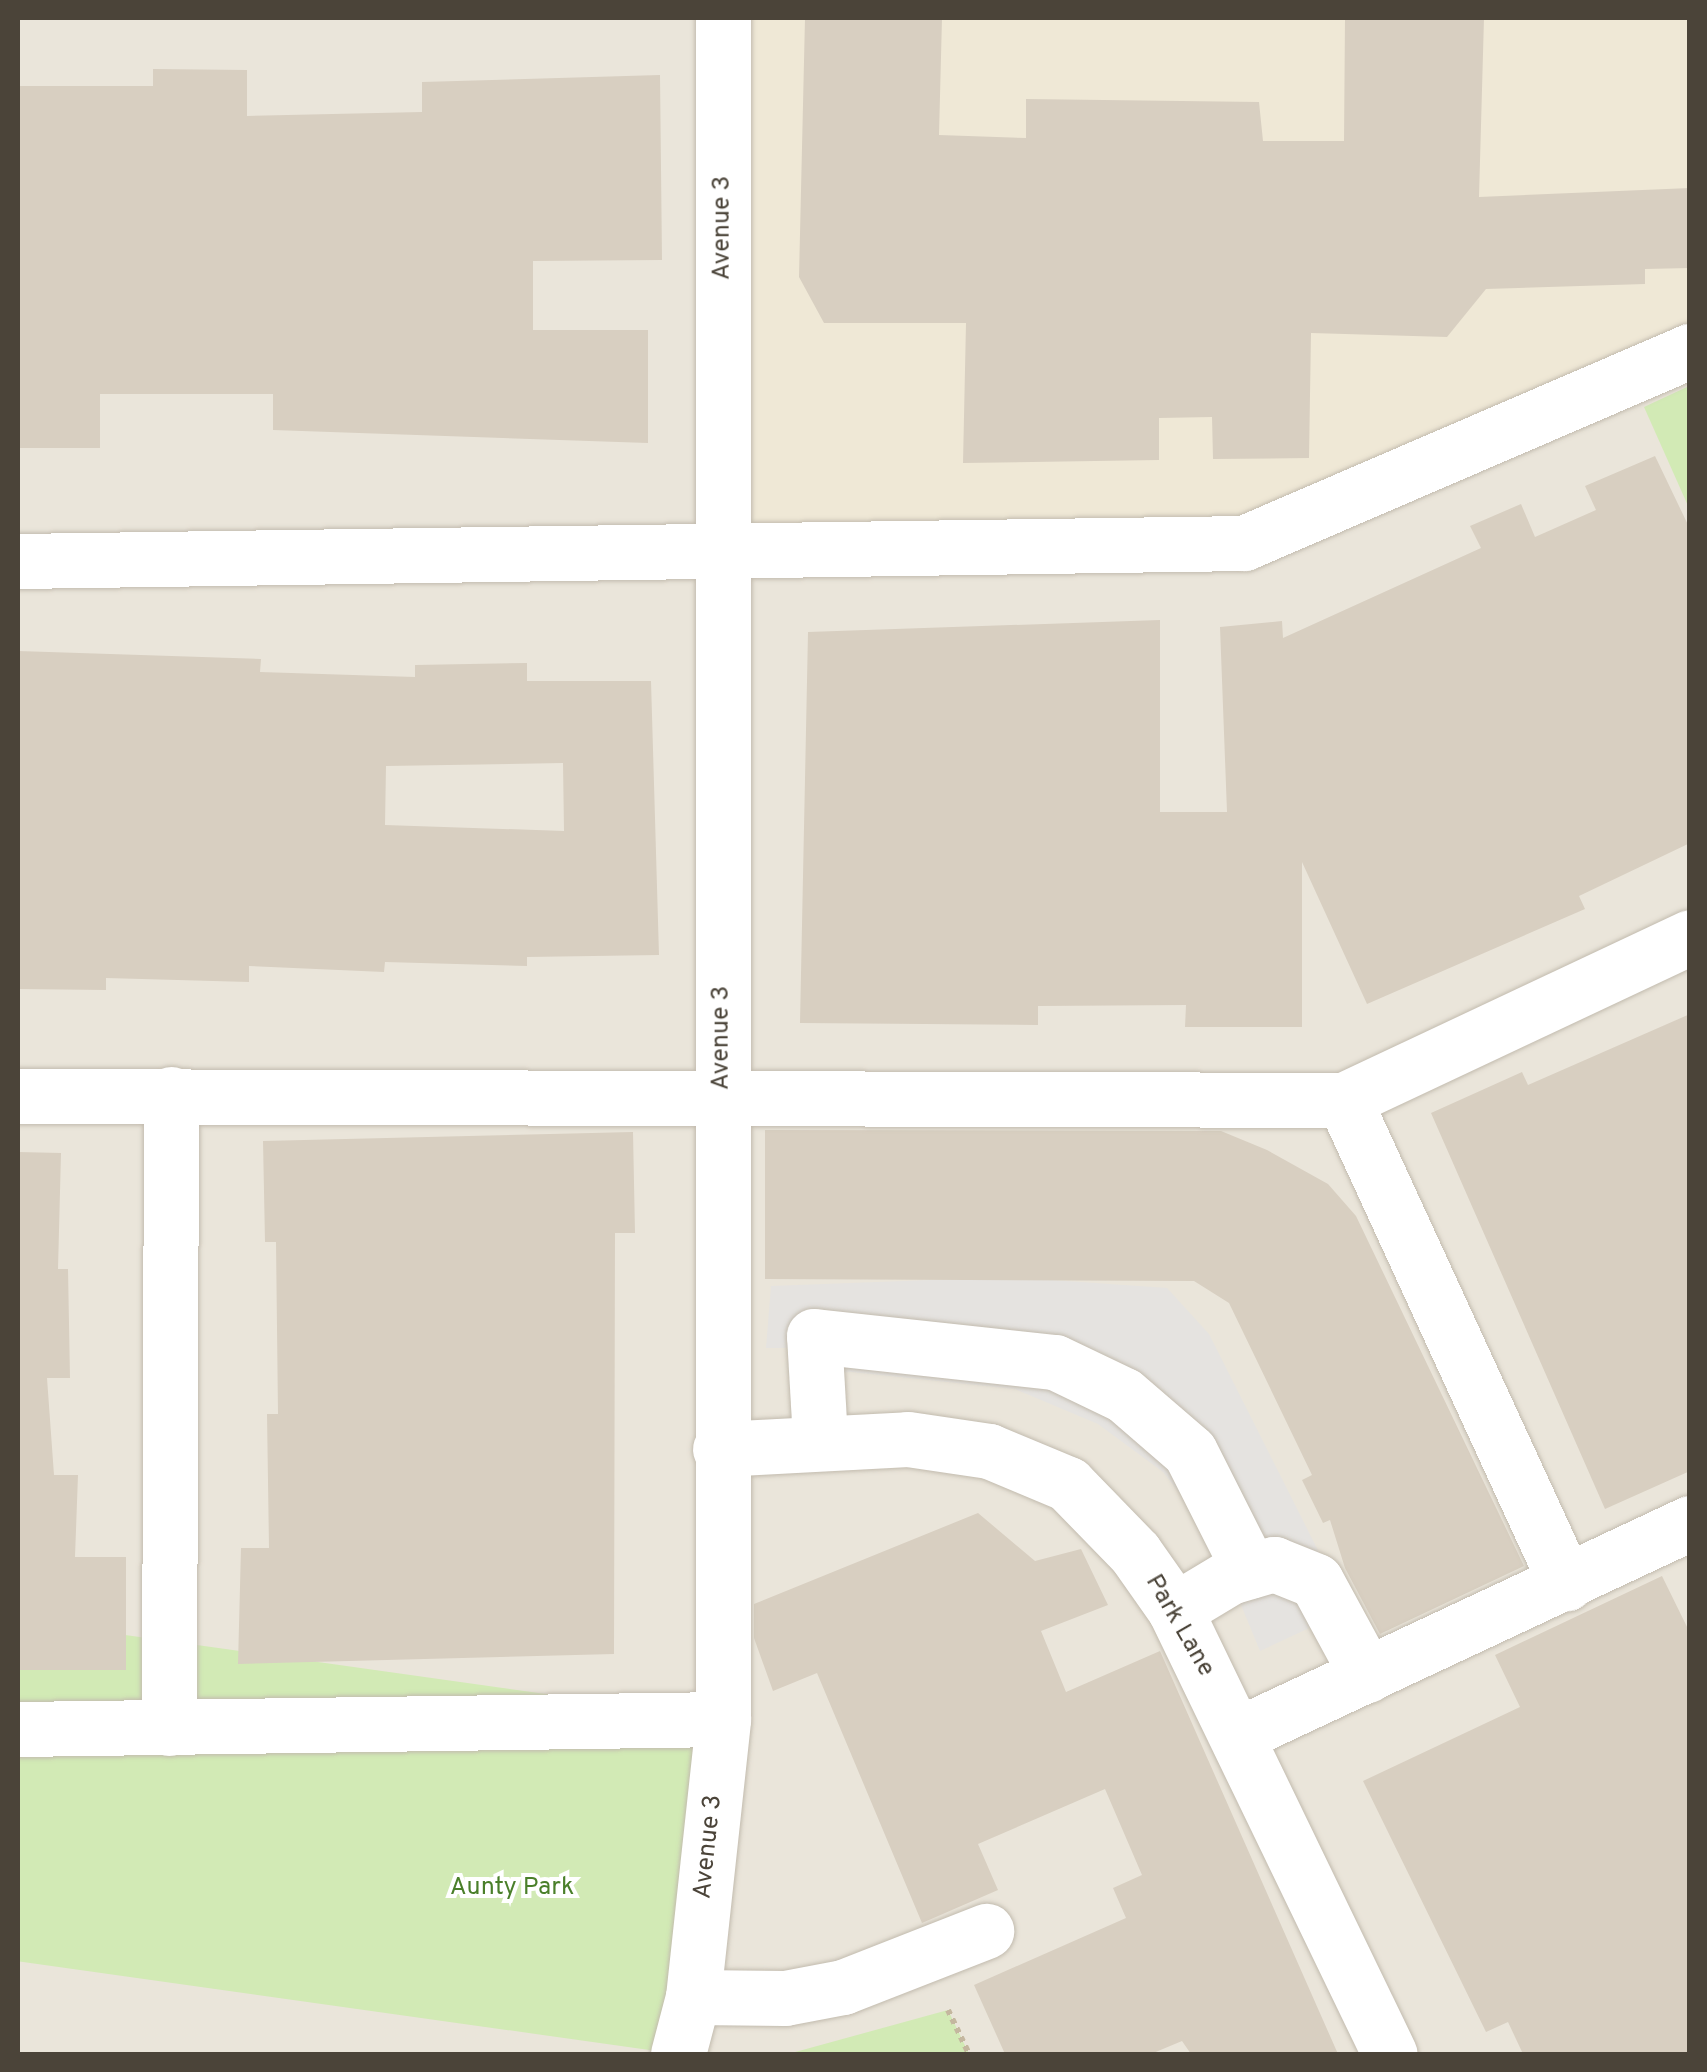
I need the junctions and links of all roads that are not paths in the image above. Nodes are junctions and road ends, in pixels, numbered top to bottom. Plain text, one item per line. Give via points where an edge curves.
1 (723, 18) edge
2 (1680, 355) edge
3 (722, 553) junction
4 (18, 561) edge
5 (1690, 937) edge
6 (171, 1094) junction
7 (722, 1094) junction
8 (18, 1096) edge
9 (1344, 1100) junction
10 (820, 1439) junction
11 (720, 1449) junction
12 (1690, 1523) edge
13 (1250, 1571) junction
14 (1566, 1583) junction
15 (1176, 1610) junction
16 (1367, 1675) junction
17 (723, 1719) junction
18 (168, 1728) junction
19 (18, 1729) edge
20 (1238, 1735) junction
21 (986, 1931) dead end
22 (693, 1997) junction
23 (678, 2054) edge
24 (1390, 2054) edge

1 - 3 street, Avenue 3
2 - 3 street via 1244,543
3 - 4 street
3 - 7 street, Avenue 3
5 - 9 street
6 - 7 street
6 - 8 street
6 - 18 street
7 - 9 street
7 - 11 street, Avenue 3
9 - 14 street
10 - 11 street, Park Lane
10 - 13 street via 814,1336 1056,1362 1124,1395 1190,1452
10 - 15 street, Park Lane via 908,1439 988,1451 1068,1484 1135,1553
11 - 17 street, Avenue 3
12 - 14 street
13 - 15 street
13 - 16 street via 1274,1564 1316,1581
14 - 16 street
15 - 20 street, Park Lane
16 - 20 street
17 - 18 street
17 - 22 street, Avenue 3
18 - 19 street
20 - 24 street, Park Lane
21 - 22 street via 843,1987 785,1998
22 - 23 street, Avenue 3

